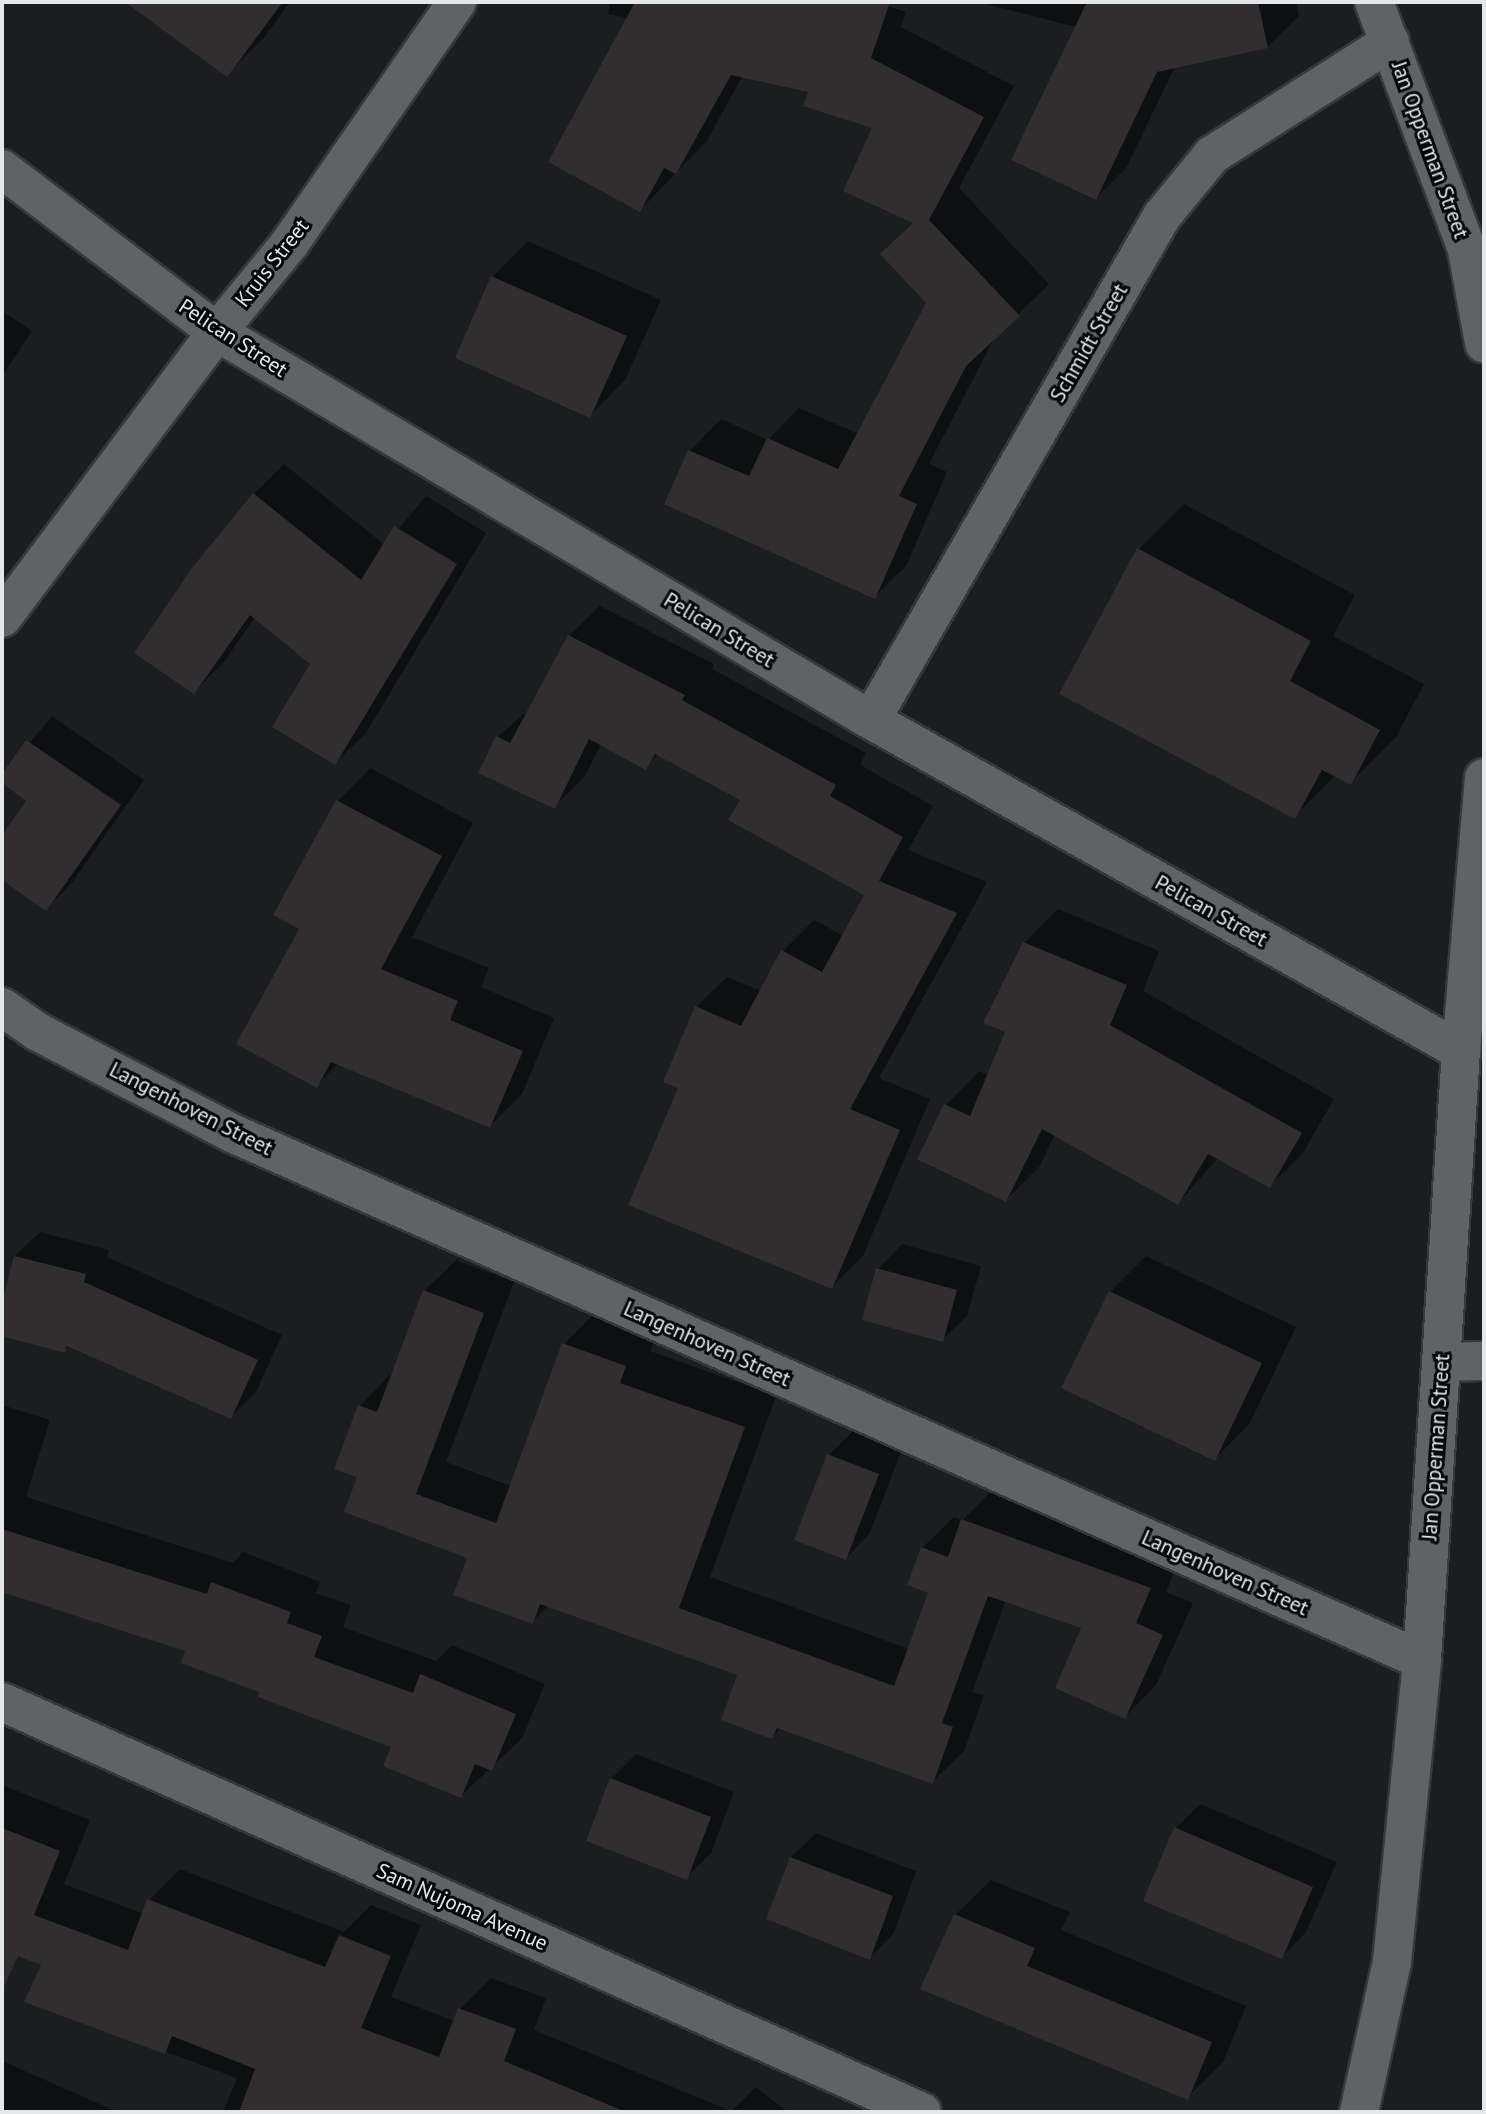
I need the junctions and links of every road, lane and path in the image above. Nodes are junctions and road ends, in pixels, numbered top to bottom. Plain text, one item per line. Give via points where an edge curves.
1 (457, 2) edge
2 (1374, 2) edge
3 (1390, 42) junction
4 (2, 169) edge
5 (217, 332) junction
6 (1484, 342) edge
7 (2, 618) edge
8 (871, 720) junction
9 (1484, 778) edge
10 (2, 1007) edge
11 (1461, 1051) junction
12 (1484, 1361) edge
13 (1441, 1362) junction
14 (1422, 1660) junction
15 (2, 1702) edge
16 (922, 2112) edge
17 (1359, 2112) edge

1 - 5 street, Kruis Street via 290,243
2 - 3 street, Jan Opperman Street
3 - 6 street, Jan Opperman Street via 1467,250
3 - 8 street, Schmidt Street via 1212,155 1162,215
4 - 5 street, Pelican Street
5 - 7 street, Kruis Street
5 - 8 street, Pelican Street
8 - 11 street, Pelican Street
9 - 11 street, Jan Opperman Street
10 - 14 street, Langenhoven Street via 38,1032 234,1134
11 - 13 street, Jan Opperman Street
12 - 13 street
13 - 14 street, Jan Opperman Street
14 - 17 street, Jan Opperman Street via 1392,1962
15 - 16 street, Sam Nujoma Avenue

